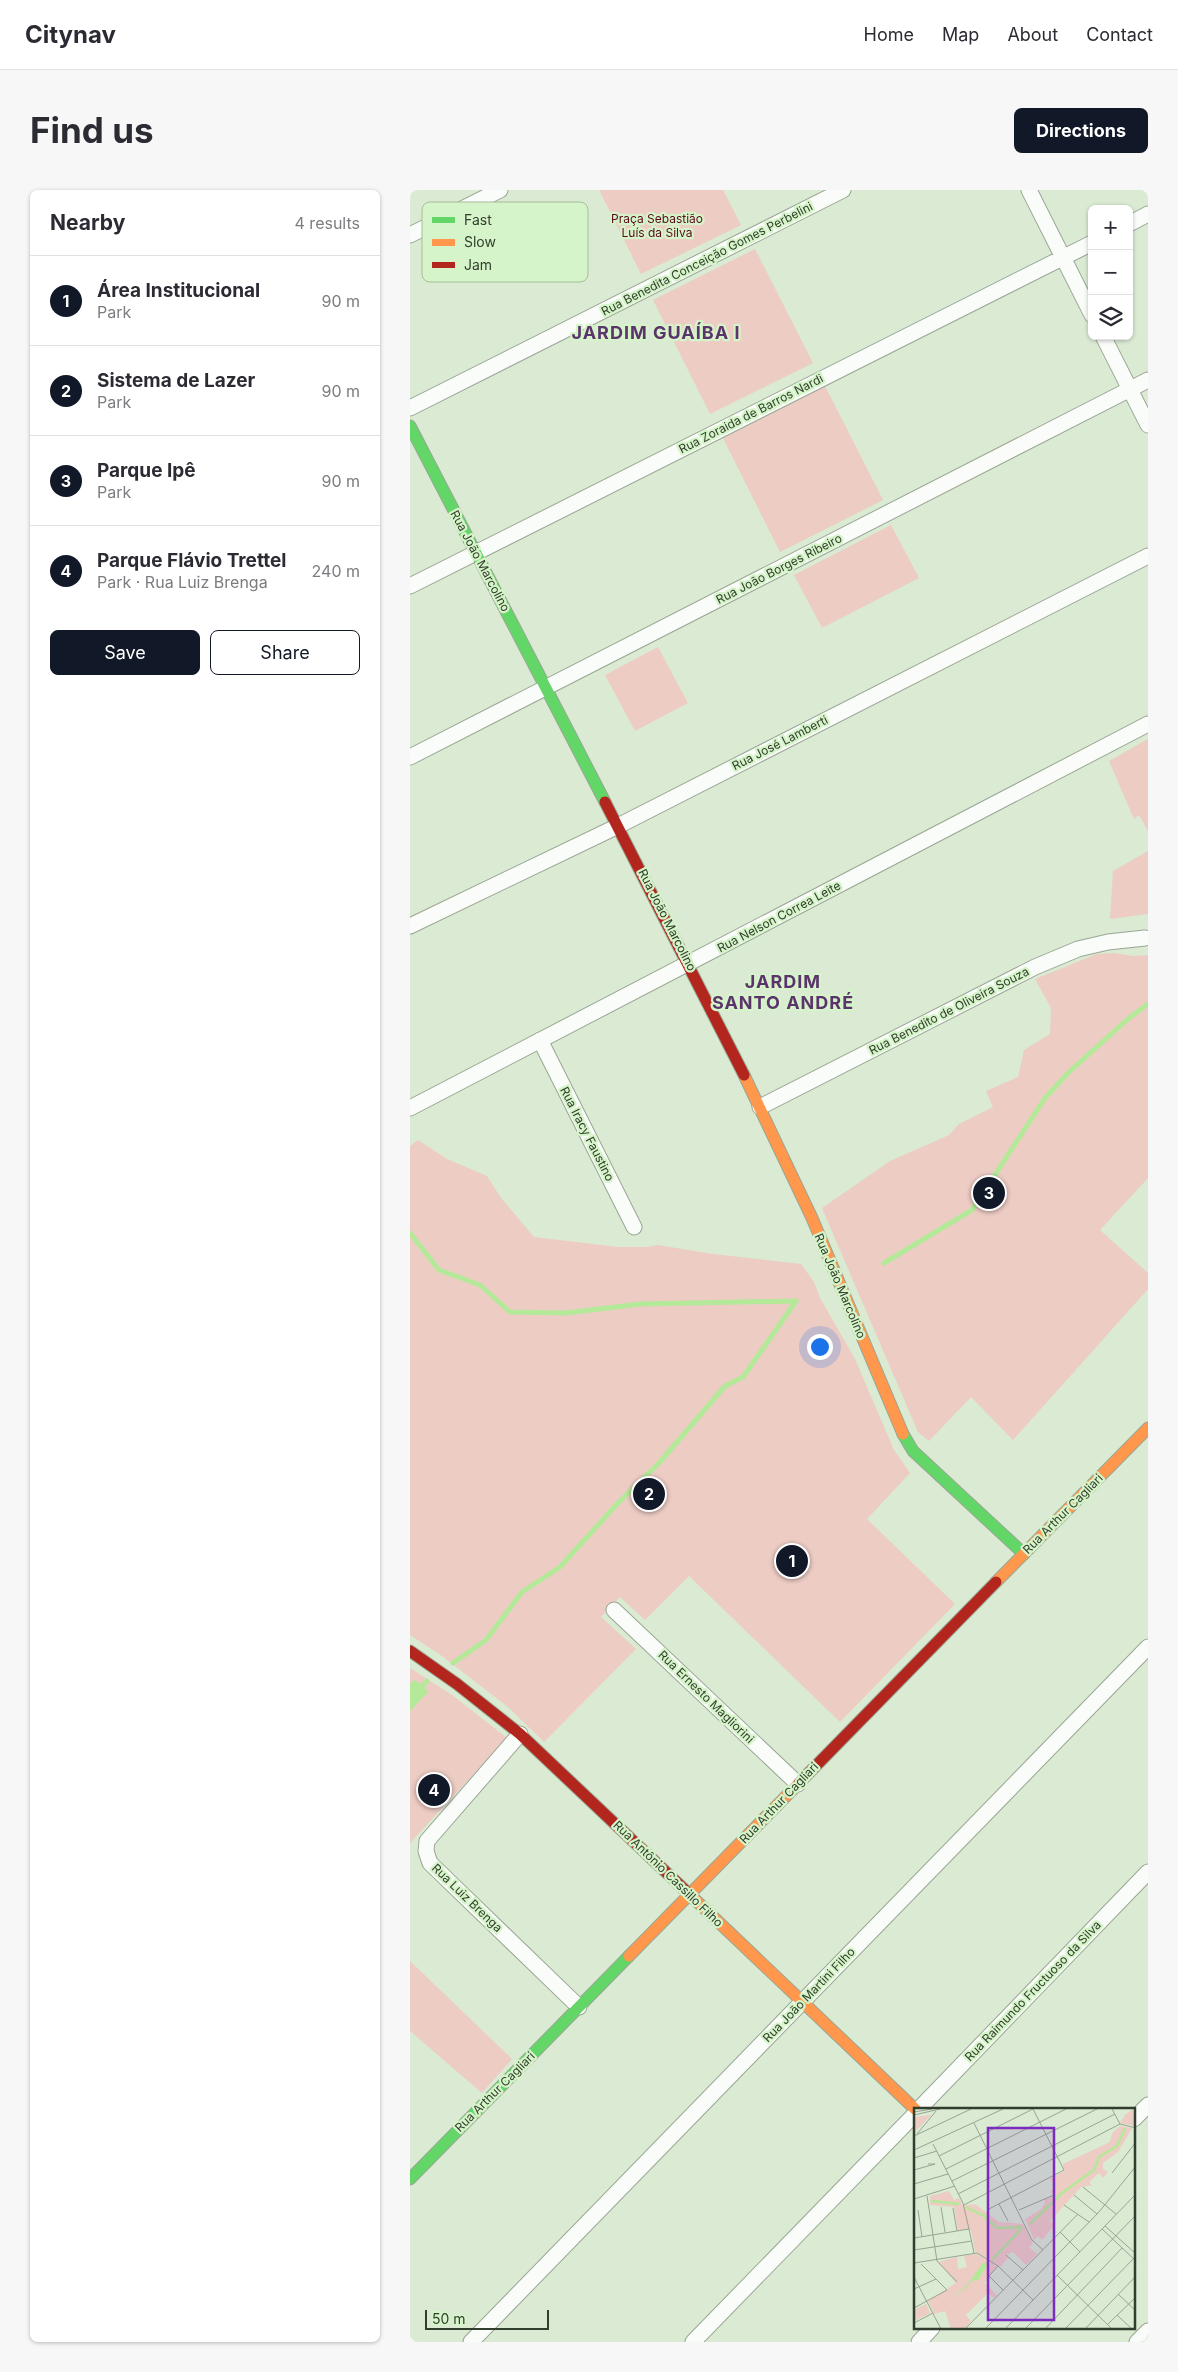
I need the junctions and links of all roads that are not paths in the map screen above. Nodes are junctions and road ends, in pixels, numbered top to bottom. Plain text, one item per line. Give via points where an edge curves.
1 (500, 190) edge
2 (843, 190) edge
3 (1028, 190) edge
4 (476, 202) edge
5 (1148, 214) edge
6 (1133, 222) edge
7 (422, 229) edge
8 (410, 235) edge
9 (1088, 245) edge
10 (1063, 257) junction
11 (1088, 307) edge
12 (1105, 340) edge
13 (1148, 380) edge
14 (1130, 390) junction
15 (410, 408) edge
16 (1148, 425) edge
17 (410, 426) edge
18 (476, 552) junction
19 (1148, 556) edge
20 (410, 586) edge
21 (547, 688) junction
22 (1148, 724) edge
23 (410, 757) edge
24 (618, 826) junction
25 (410, 926) edge
26 (1145, 938) dead end
27 (690, 964) junction
28 (540, 1040) junction
29 (760, 1107) junction
30 (410, 1108) edge
31 (634, 1227) dead end
32 (1148, 1428) edge
33 (1024, 1554) junction
34 (614, 1610) dead end
35 (1148, 1647) edge
36 (410, 1651) edge
37 (520, 1734) junction
38 (798, 1784) junction
39 (1148, 1872) edge
40 (689, 1895) junction
41 (803, 2001) junction
42 (579, 2007) junction
43 (1148, 2105) edge
44 (914, 2108) edge
45 (918, 2108) edge
46 (914, 2112) edge
47 (1136, 2117) edge
48 (410, 2179) edge
49 (930, 2330) edge
50 (1148, 2331) edge
51 (471, 2342) edge
52 (694, 2342) edge
53 (919, 2342) edge
54 (1137, 2342) edge

1 - 4 street
2 - 15 street, Rua Benedita Conceição Gomes Perbelini
3 - 10 street
5 - 6 street
7 - 8 street
9 - 10 street, Rua Zoraida de Barros Nardi
10 - 11 street
10 - 18 street, Rua Zoraida de Barros Nardi
12 - 14 street
13 - 14 street, Rua João Borges Ribeiro
14 - 16 street
14 - 21 street, Rua João Borges Ribeiro
17 - 18 street, Rua João Marcolino
18 - 20 street, Rua Zoraida de Barros Nardi
18 - 21 street, Rua João Marcolino
19 - 24 street, Rua José Lamberti
21 - 23 street, Rua João Borges Ribeiro
21 - 24 street, Rua João Marcolino
22 - 27 street, Rua Nelson Correa Leite
24 - 25 street, Rua José Lamberti
24 - 27 street, Rua João Marcolino
26 - 29 street, Rua Benedito de Oliveira Souza via 1078,949 1035,967
27 - 28 street, Rua Nelson Correa Leite
27 - 29 street, Rua João Marcolino
28 - 30 street, Rua Nelson Correa Leite
28 - 31 street, Rua Iracy Faustino
29 - 33 street, Rua João Marcolino via 812,1218 906,1441
32 - 33 street, Rua Arthur Cagliari
33 - 38 street, Rua Arthur Cagliari
34 - 38 street, Rua Ernesto Magliorini
35 - 41 street, Rua João Martini Filho
36 - 37 street, Rua Antônio Cassillo Filho
37 - 40 street, Rua Antônio Cassillo Filho
37 - 42 street, Rua Luiz Brenga via 426,1841 426,1851 430,1863
38 - 40 street, Rua Arthur Cagliari
39 - 45 street, Rua Raimundo Fructuoso da Silva
40 - 41 street, Rua Antônio Cassillo Filho
40 - 42 street, Rua Arthur Cagliari
41 - 44 street, Rua Antônio Cassillo Filho
41 - 51 street, Rua João Martini Filho
42 - 48 street, Rua Arthur Cagliari
43 - 47 street
46 - 52 street, Rua Raimundo Fructuoso da Silva
49 - 53 street
50 - 54 street

